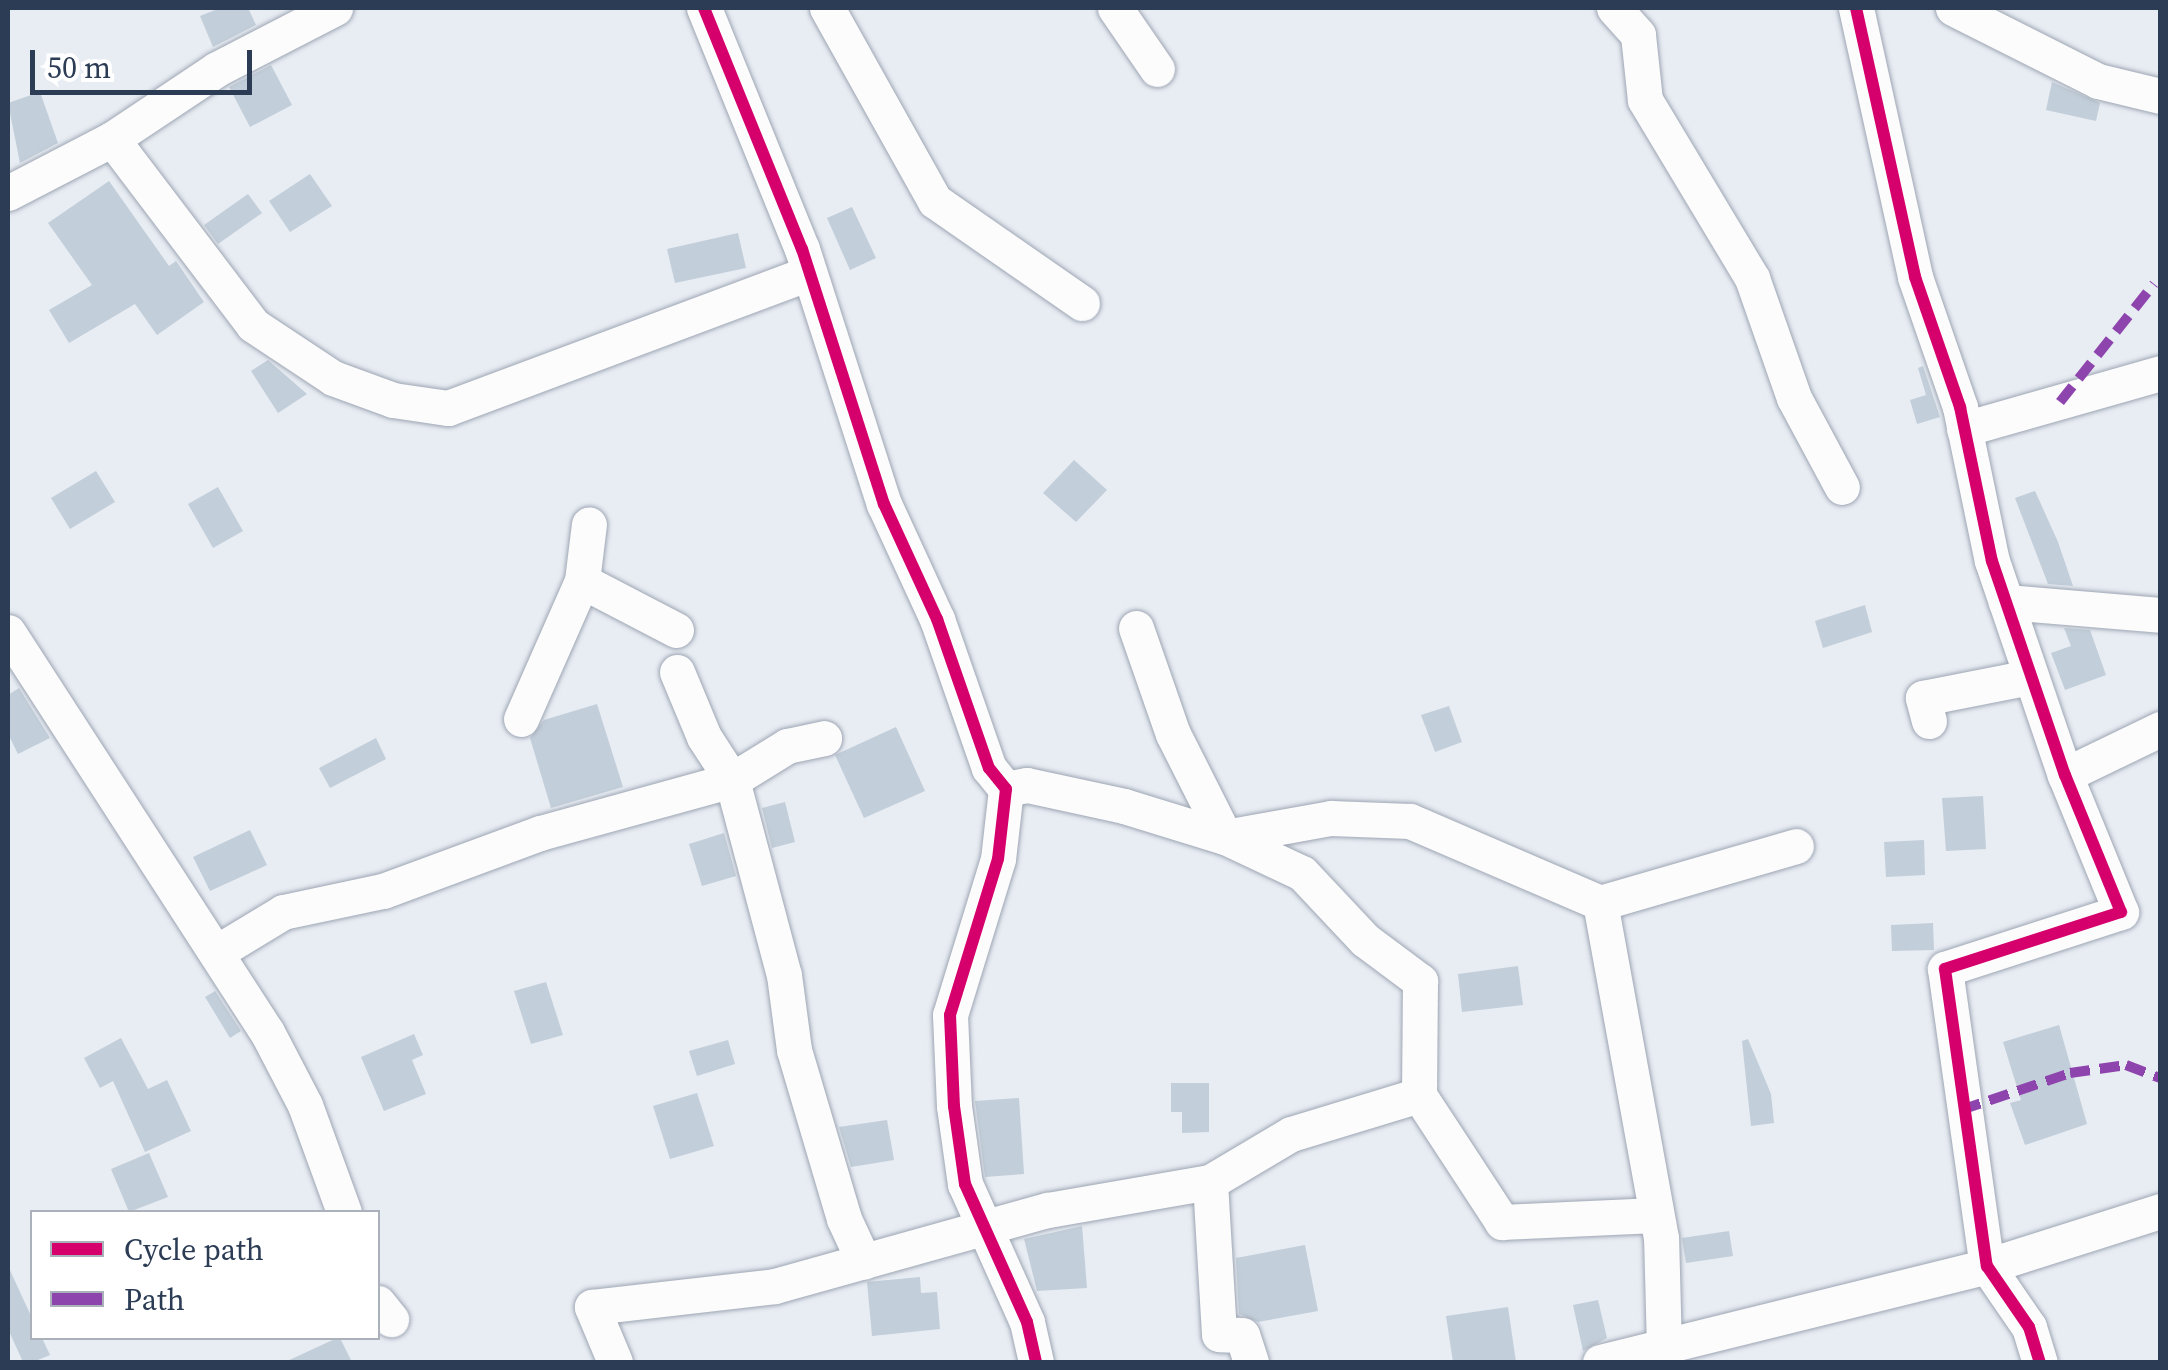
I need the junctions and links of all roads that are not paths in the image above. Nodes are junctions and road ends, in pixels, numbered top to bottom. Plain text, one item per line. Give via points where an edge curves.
1 (335, 8) edge
2 (704, 8) edge
3 (827, 8) edge
4 (1115, 8) edge
5 (1614, 8) edge
6 (1856, 8) edge
7 (1953, 8) edge
8 (1157, 69) dead end
9 (2160, 96) edge
10 (112, 140) junction
11 (10, 183) edge
12 (810, 273) junction
13 (1082, 302) dead end
14 (2160, 373) edge
15 (1964, 429) junction
16 (1842, 487) dead end
17 (589, 524) dead end
18 (582, 581) junction
19 (2006, 602) junction
20 (2160, 615) edge
21 (1136, 628) dead end
22 (676, 630) dead end
23 (13, 651) edge
24 (677, 672) dead end
25 (2030, 677) junction
26 (522, 719) dead end
27 (1929, 721) dead end
28 (2160, 729) edge
29 (824, 738) dead end
30 (2064, 775) junction
31 (732, 780) junction
32 (1006, 788) junction
33 (1224, 837) junction
34 (1796, 846) dead end
35 (1600, 902) junction
36 (218, 952) junction
37 (1419, 1095) junction
38 (1210, 1182) junction
39 (343, 1210) edge
40 (2159, 1214) edge
41 (1655, 1216) junction
42 (985, 1228) junction
43 (864, 1262) junction
44 (1988, 1266) junction
45 (1664, 1349) junction
46 (615, 1362) edge
47 (1036, 1362) edge
48 (1251, 1362) edge
49 (1600, 1362) edge
50 (2040, 1362) edge

1 - 10 street via 216,69
2 - 12 street
3 - 13 street via 935,201
4 - 8 street
5 - 16 street via 1638,35 1645,100 1752,278 1794,398
6 - 15 street via 1915,276
7 - 9 street via 2098,81
10 - 11 street
10 - 12 street via 253,325 332,378 393,400 448,408
12 - 32 street via 884,504 936,619 989,768
14 - 15 street
15 - 19 street
17 - 18 street
18 - 22 street
18 - 26 street
19 - 20 street
19 - 25 street
21 - 33 street via 1172,734
23 - 36 street
24 - 31 street via 704,737
25 - 27 street via 1924,698
25 - 30 street
28 - 30 street
29 - 31 street via 787,746
30 - 44 street via 2121,912 1944,969
31 - 36 street via 540,833 383,891 284,912
31 - 43 street via 784,975 794,1050 844,1219
32 - 33 street via 1027,785 1124,806
32 - 42 street via 998,859 950,1015 966,1184
33 - 35 street via 1332,818 1410,822
33 - 37 street via 1302,872 1365,940 1420,981
34 - 35 street
35 - 41 street
36 - 39 street via 305,1105
37 - 38 street via 1291,1134
37 - 41 street via 1502,1222
38 - 42 street via 1048,1210
38 - 48 street via 1219,1334 1242,1335
40 - 44 street
41 - 45 street
42 - 43 street
42 - 47 street
43 - 46 street via 775,1286 592,1307
44 - 45 street
44 - 50 street via 2029,1327
45 - 49 street

